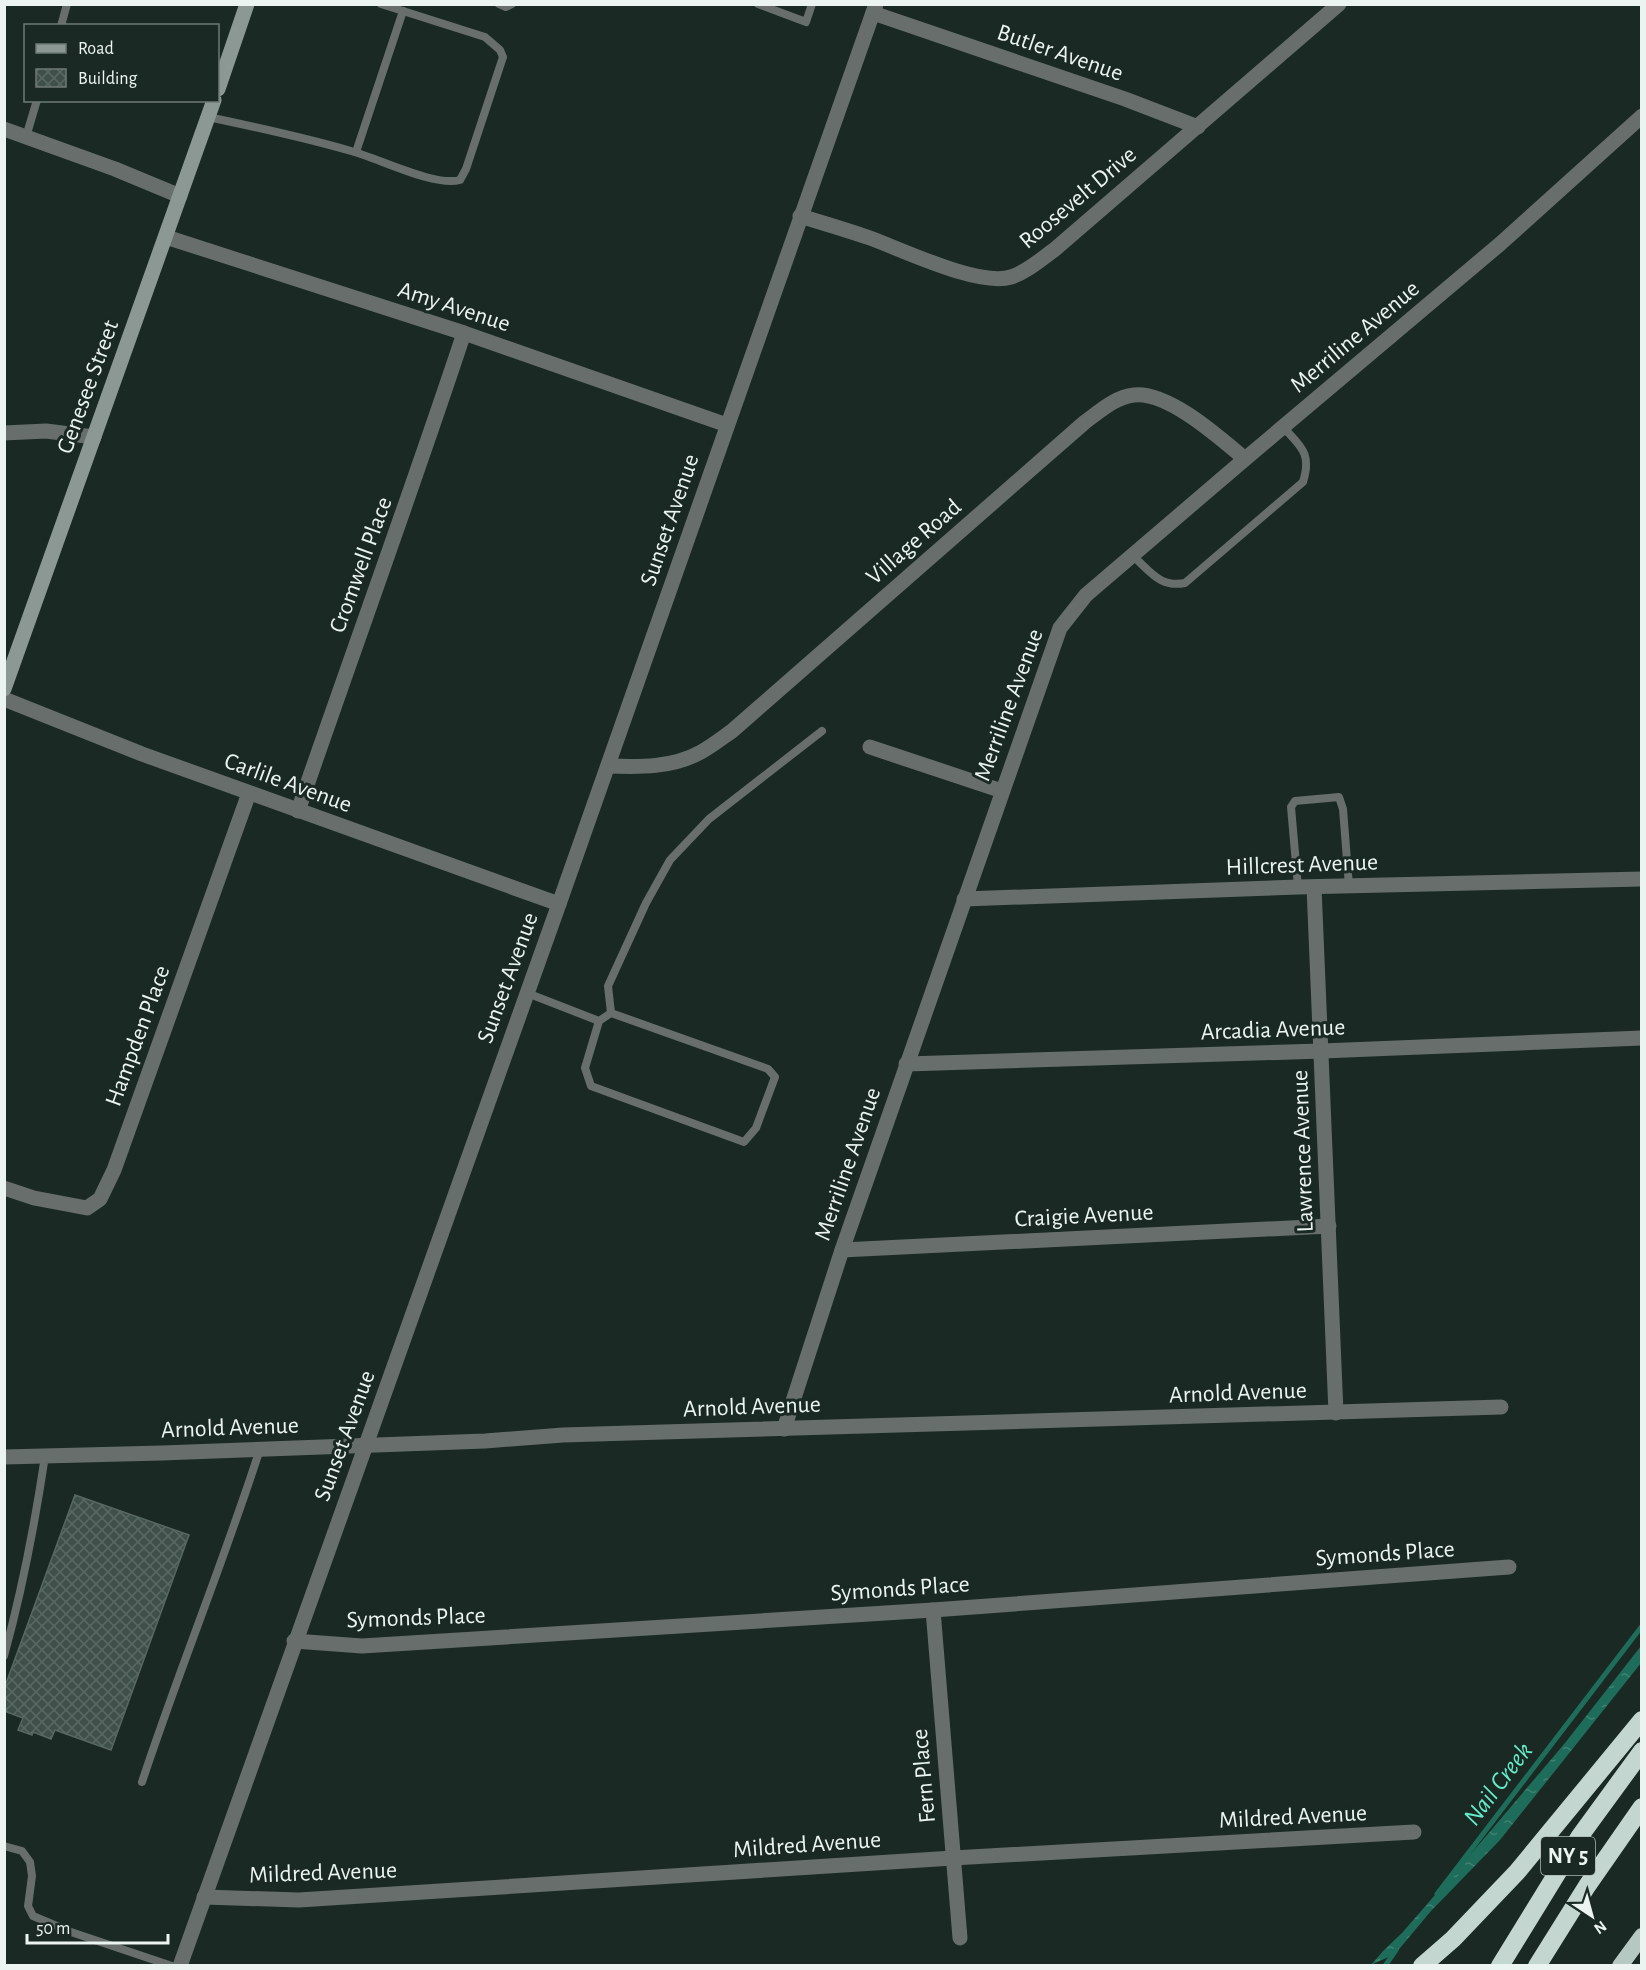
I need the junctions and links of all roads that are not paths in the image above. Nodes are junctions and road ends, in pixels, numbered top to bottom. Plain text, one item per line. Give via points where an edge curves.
1 (68, 4) edge
2 (248, 4) edge
3 (381, 4) edge
4 (499, 4) edge
5 (512, 4) edge
6 (758, 4) edge
7 (812, 4) edge
8 (1339, 4) edge
9 (874, 9) edge
10 (403, 11) junction
11 (62, 24) edge
12 (219, 87) edge
13 (37, 102) edge
14 (213, 102) edge
15 (1641, 116) edge
16 (208, 117) junction
17 (1198, 127) junction
18 (4, 129) edge
19 (26, 137) junction
20 (356, 152) junction
21 (180, 196) junction
22 (800, 216) junction
23 (166, 237) junction
24 (464, 333) junction
25 (727, 425) junction
26 (1283, 427) junction
27 (4, 434) edge
28 (94, 437) junction
29 (1245, 459) junction
30 (1133, 556) junction
31 (4, 689) edge
32 (4, 699) edge
33 (822, 731) dead end
34 (870, 747) dead end
35 (608, 766) junction
36 (1002, 791) junction
37 (249, 793) junction
38 (298, 811) junction
39 (1641, 879) edge
40 (1349, 886) junction
41 (1298, 887) junction
42 (1314, 887) junction
43 (964, 899) junction
44 (559, 904) junction
45 (527, 993) junction
46 (611, 1012) junction
47 (599, 1021) junction
48 (1641, 1038) edge
49 (1322, 1051) junction
50 (906, 1064) junction
51 (4, 1188) edge
52 (1329, 1226) junction
53 (842, 1250) junction
54 (1501, 1407) dead end
55 (1336, 1413) junction
56 (784, 1429) junction
57 (365, 1444) junction
58 (260, 1449) junction
59 (45, 1456) junction
60 (4, 1457) edge
61 (1509, 1567) dead end
62 (933, 1610) junction
63 (294, 1641) junction
64 (4, 1656) edge
65 (1641, 1720) edge
66 (1641, 1751) edge
67 (142, 1782) dead end
68 (1641, 1807) edge
69 (1414, 1832) dead end
70 (4, 1846) edge
71 (953, 1858) junction
72 (204, 1897) junction
73 (1641, 1936) edge
74 (960, 1938) dead end
75 (172, 1965) edge
76 (180, 1965) edge
77 (1422, 1965) edge
78 (1500, 1965) edge
79 (1537, 1965) edge
80 (1620, 1965) edge

1 - 11 lane
2 - 12 main road
3 - 10 lane
4 - 5 lane
6 - 7 lane via 806,22
8 - 17 street, Roosevelt Drive
9 - 17 street, Butler Avenue
9 - 22 street, Sunset Avenue
10 - 20 lane
10 - 20 lane via 485,37 503,57 466,169 460,180 451,183
13 - 19 lane
14 - 16 main road, Genesee Street
15 - 26 street, Merriline Avenue via 1500,244
16 - 20 lane
16 - 21 main road, Genesee Street
17 - 22 street, Roosevelt Drive via 1054,250 1010,278 988,279 961,272
18 - 19 street
19 - 21 street
21 - 23 main road, Genesee Street
22 - 25 street, Sunset Avenue
23 - 24 street, Amy Avenue
23 - 28 main road, Genesee Street
24 - 25 street, Amy Avenue
24 - 38 street, Cromwell Place
25 - 35 street, Sunset Avenue
26 - 29 street, Merriline Avenue
26 - 30 lane via 1305,452 1308,468 1304,482 1185,583 1172,586 1160,580
27 - 28 street via 46,431
28 - 31 main road, Genesee Street
29 - 30 street, Merriline Avenue
29 - 35 street, Village Road via 1172,405 1146,396 1117,400 1085,422 732,731 680,761 643,767
30 - 36 street, Merriline Avenue via 1086,596 1060,628
32 - 37 street, Carlile Avenue
33 - 46 lane via 709,819 670,860 608,986
34 - 36 street
35 - 44 street, Sunset Avenue
36 - 43 street, Merriline Avenue
37 - 38 street, Carlile Avenue
37 - 51 street, Hampden Place via 114,1170 100,1198 87,1208
38 - 44 street, Carlile Avenue
39 - 40 street, Hillcrest Avenue
40 - 41 lane via 1339,797 1295,801 1291,807
40 - 42 street, Hillcrest Avenue
41 - 42 street, Hillcrest Avenue
41 - 43 street, Hillcrest Avenue
42 - 49 street, Lawrence Avenue
43 - 50 street, Merriline Avenue
44 - 45 street, Sunset Avenue
45 - 47 lane
45 - 57 street, Sunset Avenue
46 - 47 lane
46 - 47 lane via 768,1068 775,1077 756,1128 744,1142 591,1086 585,1068
48 - 49 street, Arcadia Avenue
49 - 50 street, Arcadia Avenue
49 - 52 street, Lawrence Avenue
50 - 53 street, Merriline Avenue
52 - 53 street, Craigie Avenue
52 - 55 street, Lawrence Avenue
53 - 56 street, Merriline Avenue
54 - 55 street, Arnold Avenue
55 - 56 street, Arnold Avenue
56 - 57 street, Arnold Avenue
57 - 58 street, Arnold Avenue
57 - 63 street, Sunset Avenue
58 - 59 street, Arnold Avenue
58 - 67 lane
59 - 60 street, Arnold Avenue
59 - 64 lane via 19,1604
61 - 62 street, Symonds Place
62 - 63 street, Symonds Place via 362,1646
62 - 71 street, Fern Place
63 - 72 street, Sunset Avenue
65 - 77 highway via 1517,1872 1453,1939
66 - 78 highway, NY 5 via 1580,1836
68 - 79 highway, NY 5
69 - 71 street, Mildred Avenue
70 - 75 lane via 22,1851 30,1862 28,1906 33,1916
71 - 72 street, Mildred Avenue via 299,1900
71 - 74 street, Fern Place
72 - 76 street, Sunset Avenue
73 - 80 highway

